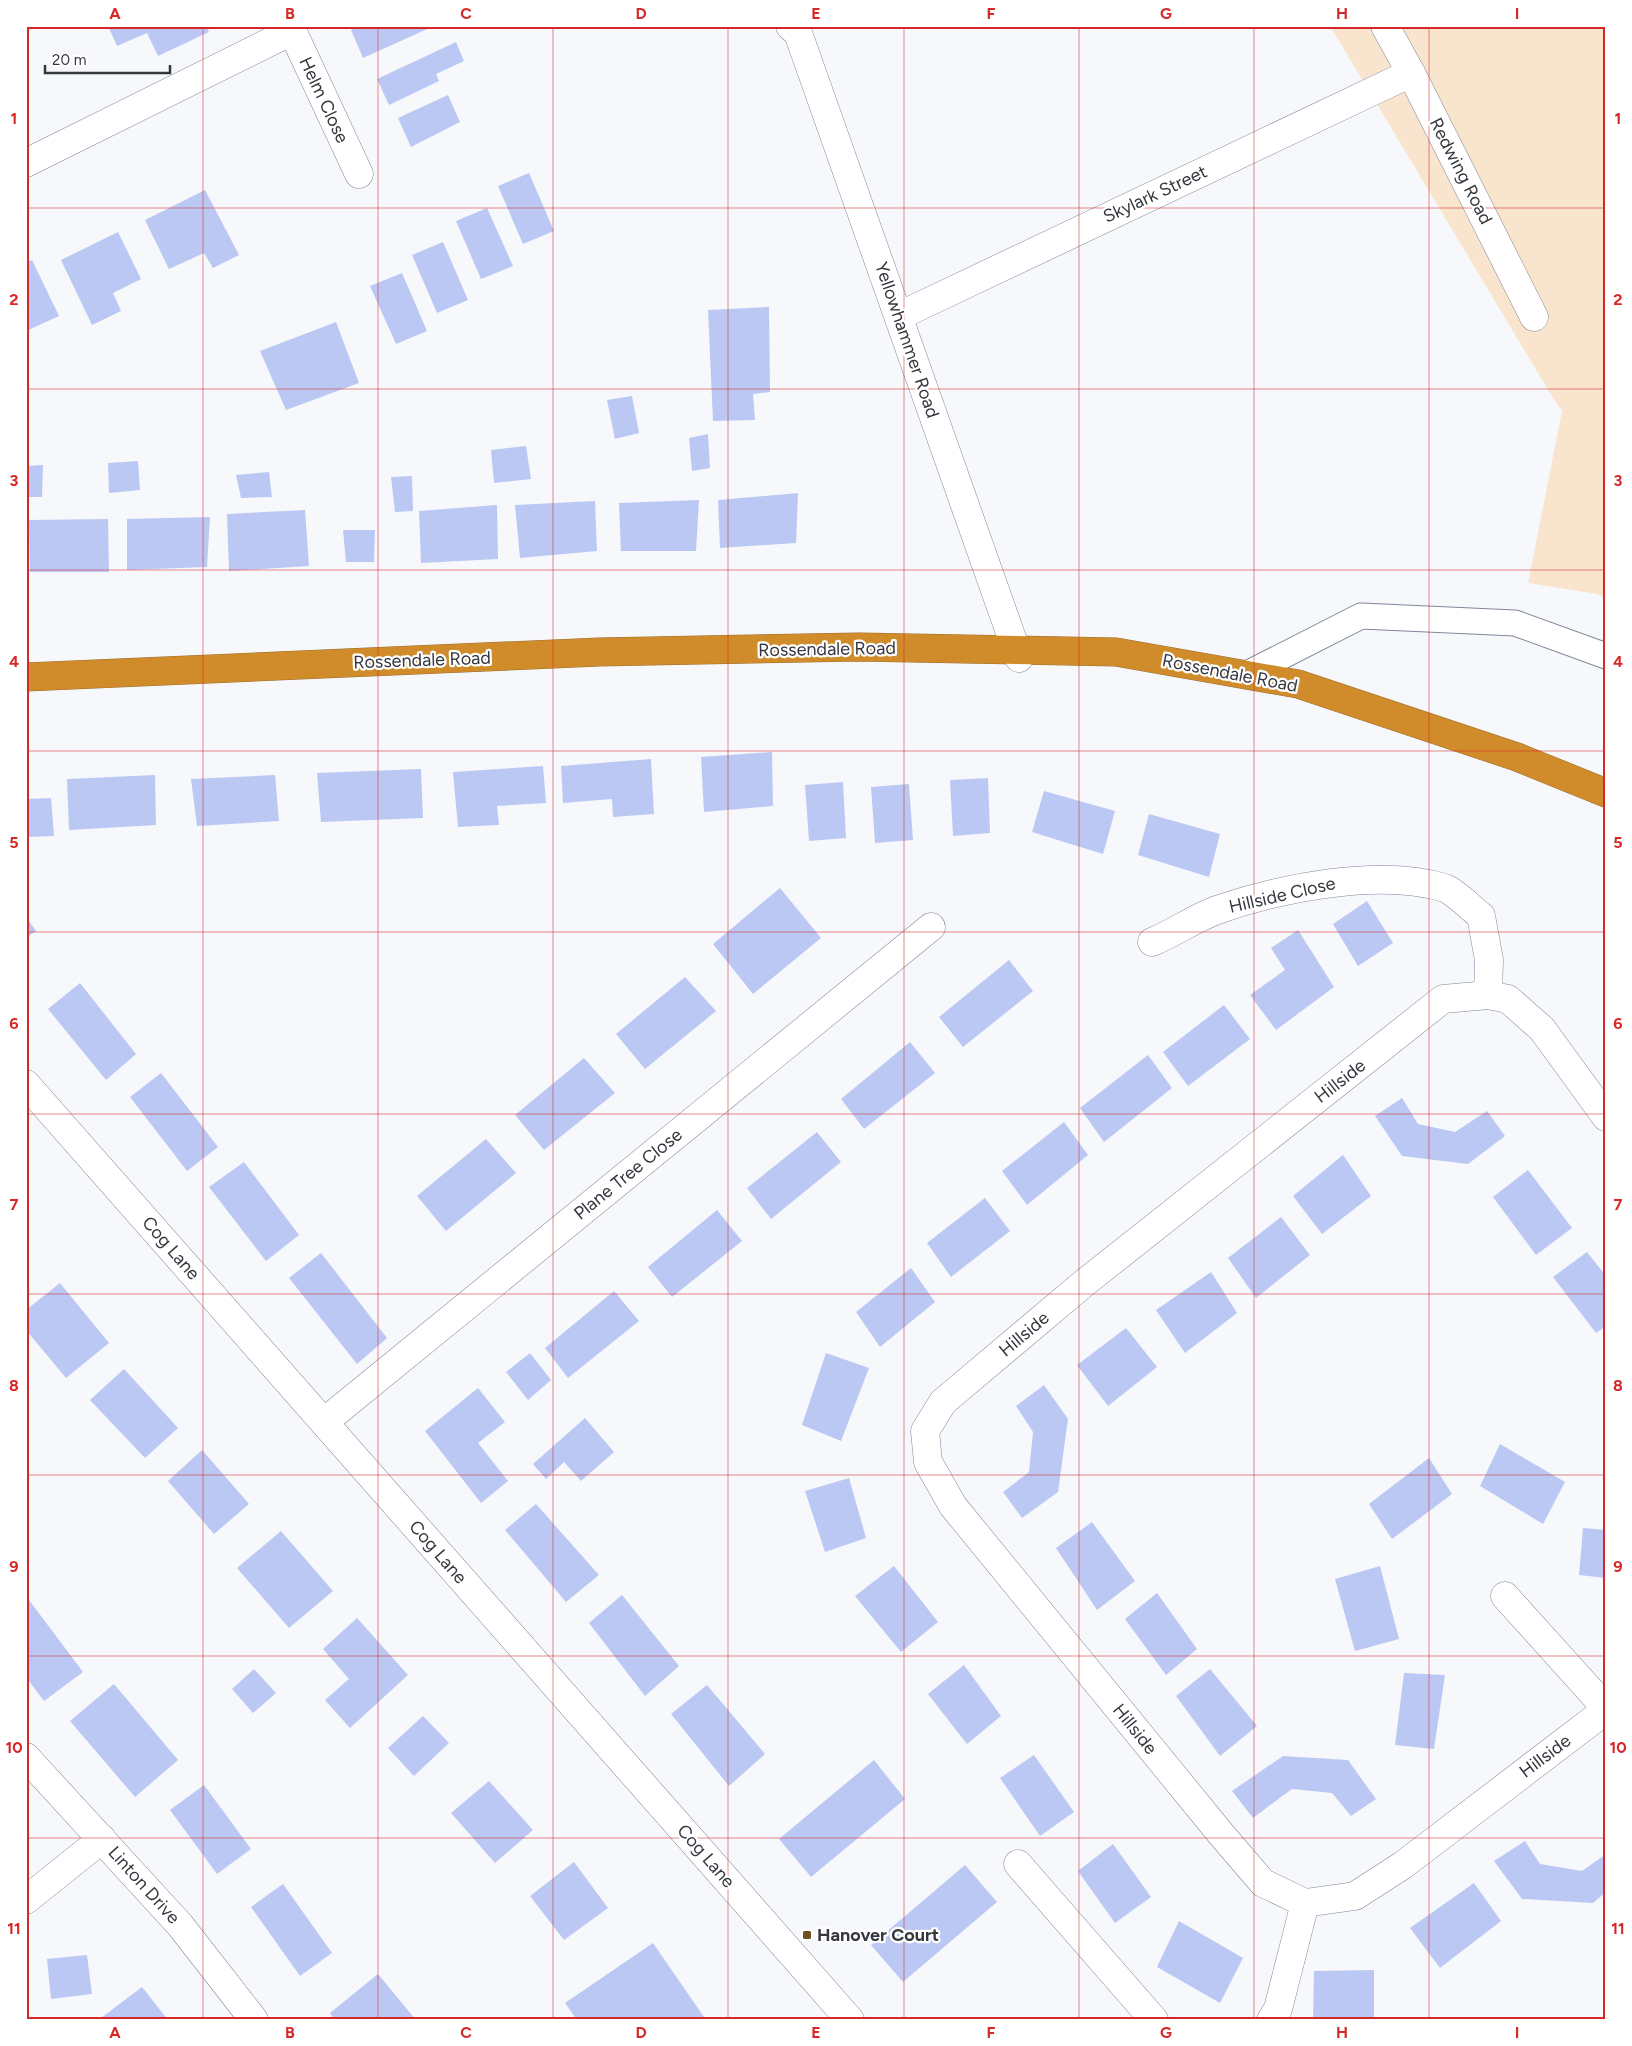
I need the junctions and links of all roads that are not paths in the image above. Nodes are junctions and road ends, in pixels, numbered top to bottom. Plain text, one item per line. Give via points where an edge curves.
1 (1385, 26) edge
2 (291, 29) edge
3 (799, 29) edge
4 (1411, 72) junction
5 (26, 163) edge
6 (359, 174) dead end
7 (898, 316) junction
8 (1534, 317) dead end
9 (1018, 654) junction
10 (1606, 656) edge
11 (1246, 675) junction
12 (26, 677) edge
13 (1606, 793) edge
14 (931, 927) dead end
15 (1152, 942) dead end
16 (1488, 994) junction
17 (26, 1084) edge
18 (1606, 1117) edge
19 (324, 1422) junction
20 (1505, 1596) dead end
21 (1606, 1709) edge
22 (26, 1757) edge
23 (102, 1839) junction
24 (1018, 1864) dead end
25 (26, 1900) edge
26 (1305, 1903) junction
27 (840, 2016) edge
28 (254, 2020) edge
29 (1154, 2020) edge
30 (1270, 2020) edge

1 - 4 street, Redwing Road
2 - 5 street
2 - 6 street, Helm Close
3 - 7 street, Yellowhammer Road
4 - 7 street, Skylark Street
4 - 8 street, Redwing Road
7 - 9 street, Yellowhammer Road
9 - 11 highway, Rossendale Road via 1116,652
9 - 12 highway, Rossendale Road via 859,647 599,652
10 - 11 lane via 1515,623 1361,616
11 - 13 highway, Rossendale Road via 1307,687 1517,757
14 - 19 street, Plane Tree Close
15 - 16 street, Hillside Close via 1216,910 1281,892 1344,882 1400,880 1447,889 1481,916 1489,960
16 - 18 street, Hillside via 1508,999 1542,1029
16 - 26 street, Hillside via 1443,999 1083,1284 943,1402 925,1431 928,1462 953,1506 1263,1883
17 - 19 street, Cog Lane
19 - 27 street, Cog Lane
20 - 21 street
21 - 26 street, Hillside via 1403,1864 1355,1896
22 - 23 street, Linton Drive
23 - 25 street
23 - 28 street, Linton Drive via 180,1925
24 - 29 street
26 - 30 street via 1278,2009

